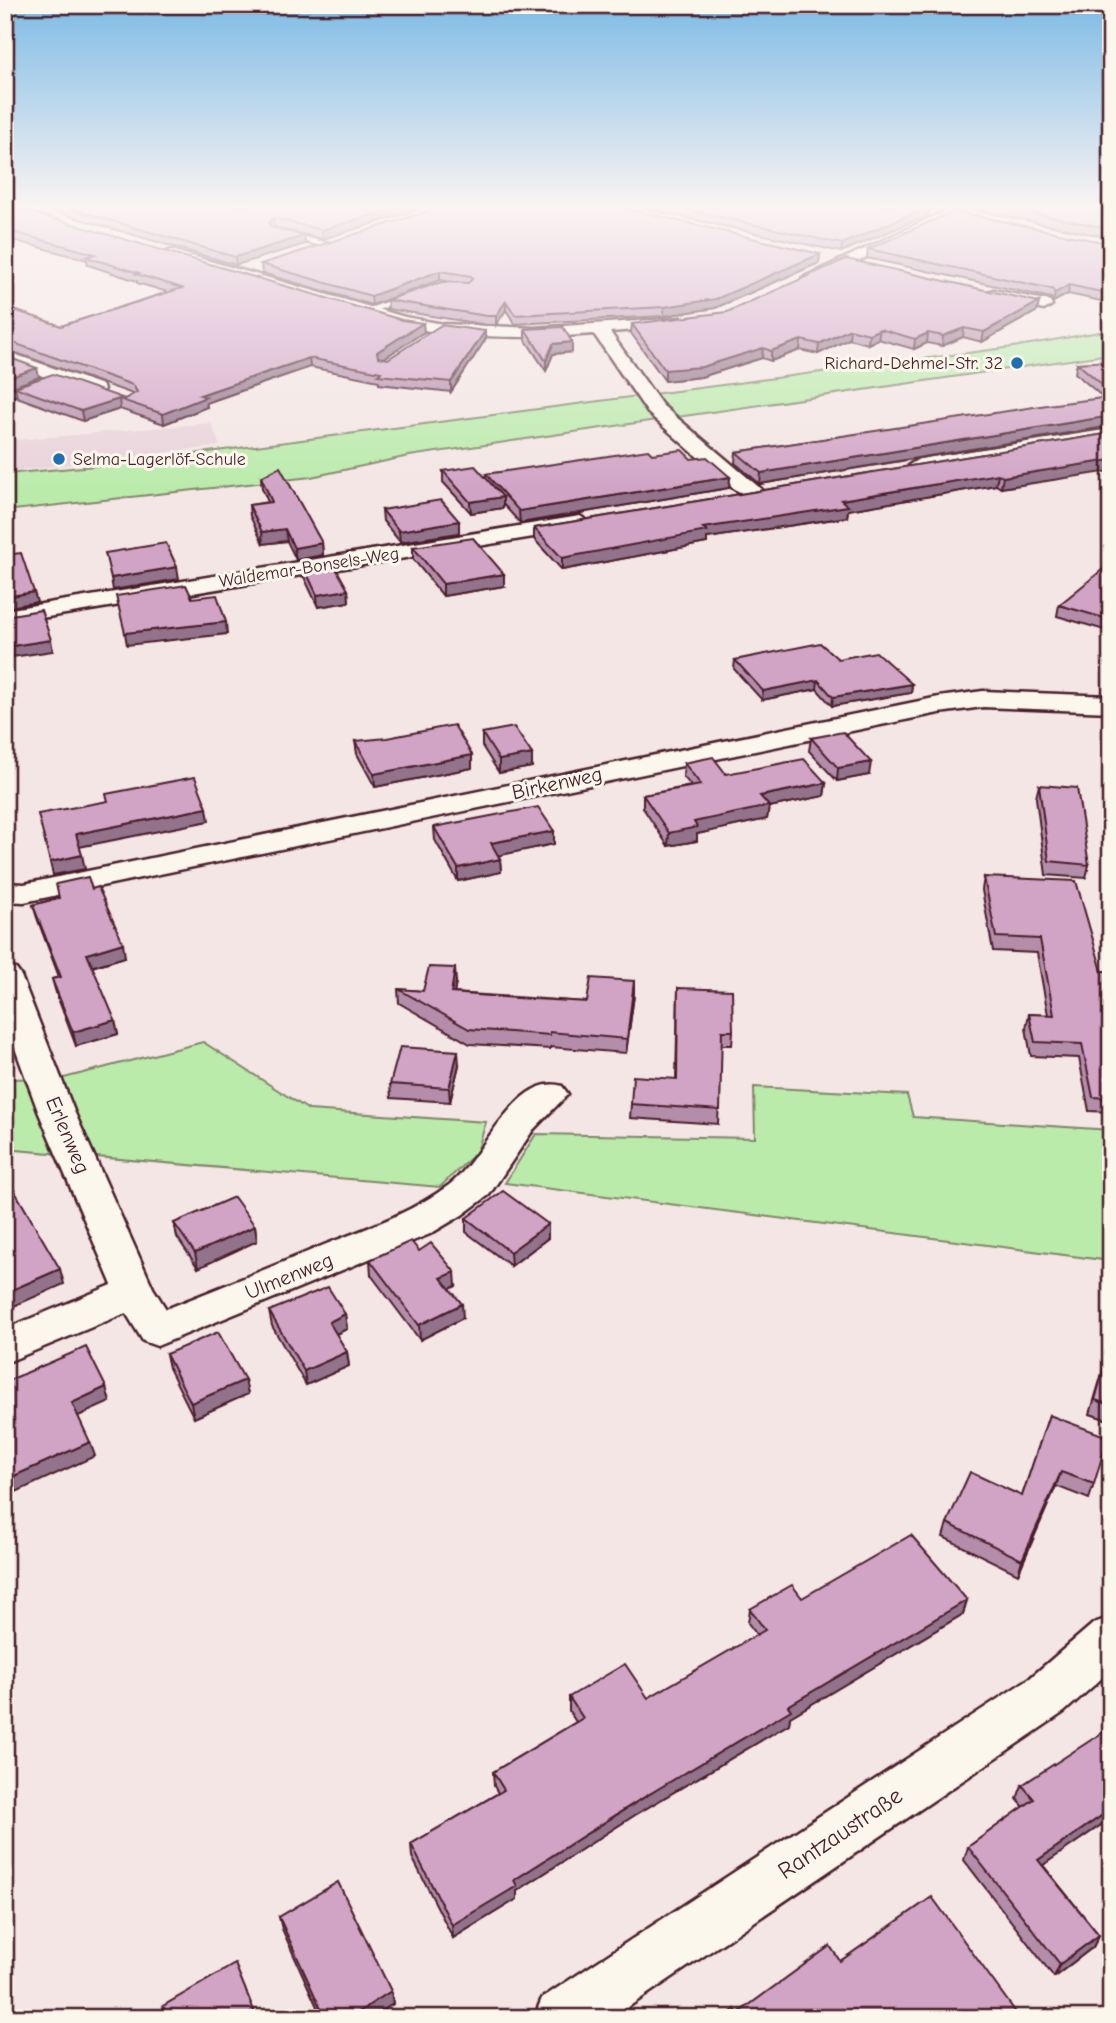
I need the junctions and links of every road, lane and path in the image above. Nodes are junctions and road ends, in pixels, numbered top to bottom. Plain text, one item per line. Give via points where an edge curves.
1 (332, 300) edge
2 (397, 300) edge
3 (1021, 300) edge
4 (1044, 305) edge
5 (366, 311) junction
6 (697, 319) edge
7 (599, 329) junction
8 (5, 338) edge
9 (5, 347) edge
10 (5, 356) edge
11 (60, 376) junction
12 (5, 395) edge
13 (116, 397) edge
14 (1111, 435) edge
15 (894, 470) edge
16 (730, 498) edge
17 (599, 520) edge
18 (5, 617) edge
19 (1111, 704) edge
20 (5, 892) edge
21 (5, 976) edge
22 (550, 1094) dead end
23 (135, 1292) junction
24 (5, 1347) edge
25 (1111, 1639) edge
26 (562, 2018) edge

1 - 5 street
2 - 5 lane
3 - 4 street
5 - 7 street via 436,332
6 - 7 street
7 - 16 street via 655,409 741,485 764,492
8 - 9 street via 9,341
10 - 11 street
11 - 12 lane
11 - 13 street
14 - 15 street
17 - 18 street, Waldemar-Bonsels-Weg
19 - 20 street, Birkenweg via 982,699 939,705 24,892
21 - 23 street, Erlenweg via 56,1111
22 - 23 street, Ulmenweg via 520,1121 476,1185 416,1224 157,1330
23 - 24 street
25 - 26 street, Rantzaustraße via 1047,1695

